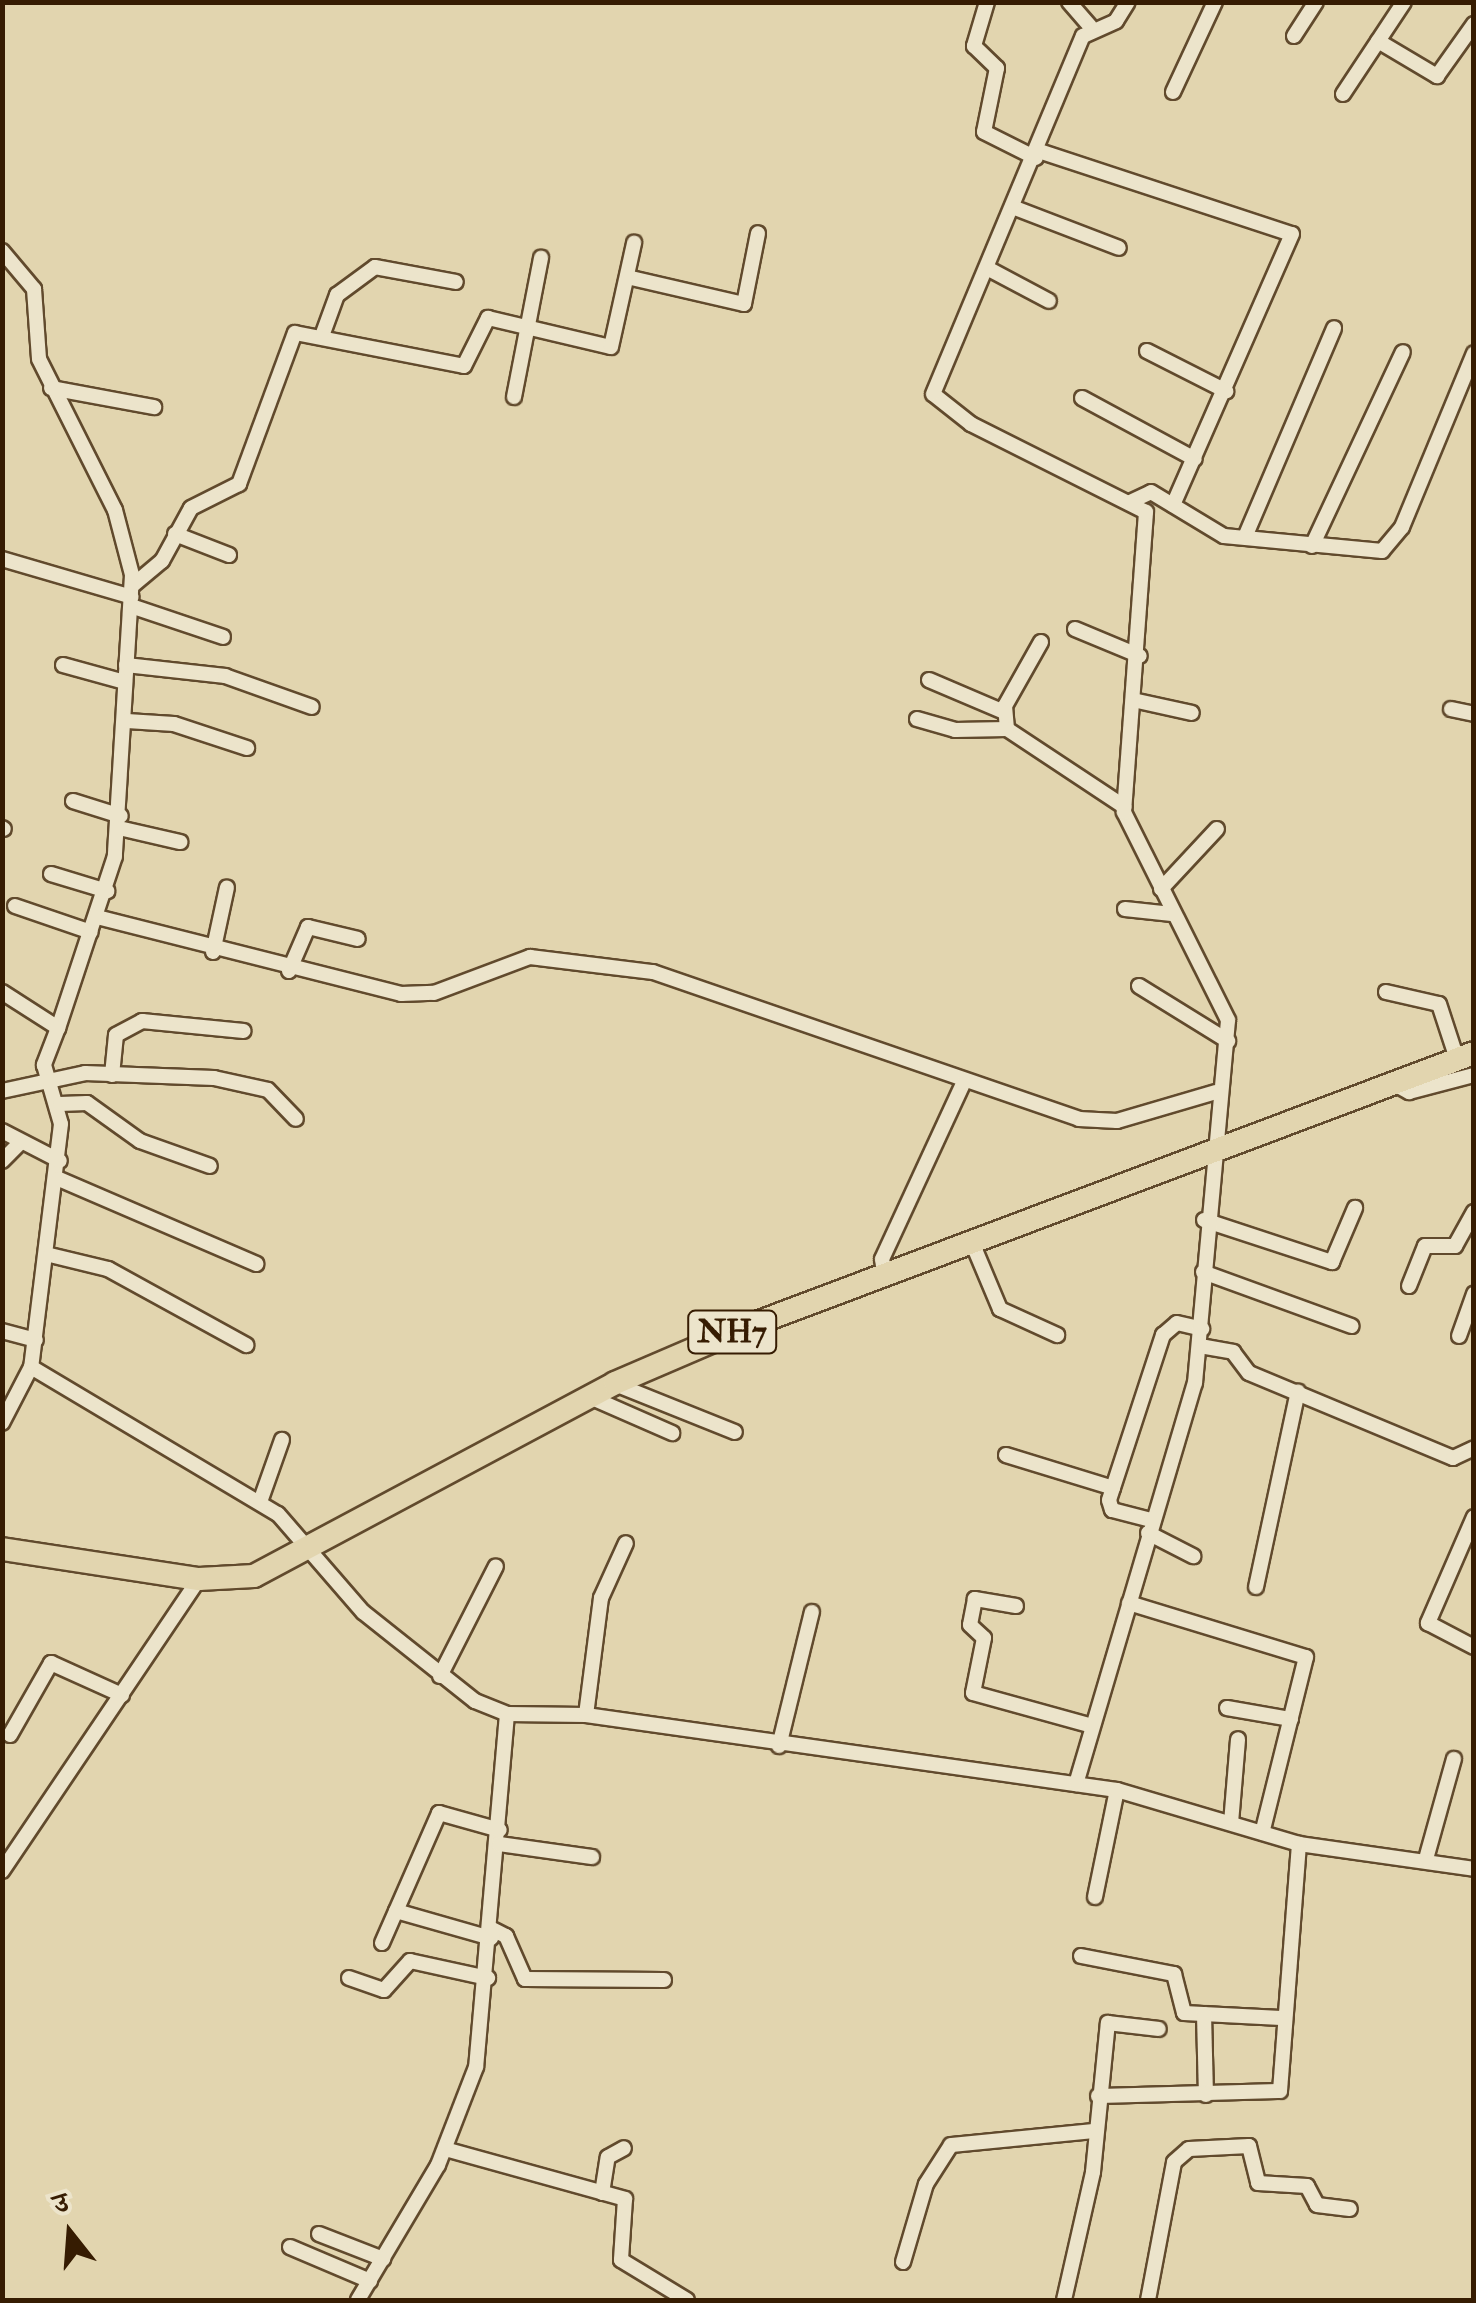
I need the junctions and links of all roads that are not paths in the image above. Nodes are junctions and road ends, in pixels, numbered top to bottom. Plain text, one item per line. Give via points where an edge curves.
1 (987, 2) edge
2 (1070, 2) edge
3 (1128, 2) edge
4 (1215, 2) edge
5 (1316, 2) edge
6 (1404, 2) edge
7 (1474, 24) edge
8 (1090, 26) junction
9 (1294, 36) dead end
10 (1378, 41) junction
11 (1173, 92) dead end
12 (1343, 94) dead end
13 (1038, 154) junction
14 (1015, 208) junction
15 (758, 233) dead end
16 (634, 243) dead end
17 (1118, 248) dead end
18 (2, 250) edge
19 (541, 258) dead end
20 (987, 268) junction
21 (627, 277) junction
22 (456, 282) dead end
23 (1049, 301) dead end
24 (528, 325) junction
25 (1334, 328) dead end
26 (322, 336) junction
27 (1147, 350) dead end
28 (1402, 352) dead end
29 (1474, 353) edge
30 (52, 388) junction
31 (1226, 391) junction
32 (514, 397) dead end
33 (1082, 398) dead end
34 (154, 407) dead end
35 (1195, 459) junction
36 (1130, 502) junction
37 (1173, 506) junction
38 (175, 534) junction
39 (1245, 536) junction
40 (1312, 546) junction
41 (229, 555) dead end
42 (2, 558) edge
43 (132, 596) junction
44 (1074, 629) dead end
45 (223, 637) dead end
46 (1041, 642) dead end
47 (1140, 656) junction
48 (126, 664) junction
49 (63, 665) dead end
50 (930, 680) dead end
51 (126, 682) junction
52 (1133, 700) junction
53 (312, 707) dead end
54 (1451, 709) dead end
55 (1004, 712) junction
56 (1192, 713) dead end
57 (1474, 714) edge
58 (917, 719) dead end
59 (127, 721) junction
60 (1007, 729) junction
61 (247, 748) dead end
62 (73, 800) dead end
63 (1124, 807) junction
64 (120, 822) junction
65 (1216, 830) dead end
66 (180, 842) dead end
67 (52, 874) dead end
68 (228, 887) dead end
69 (1162, 889) junction
70 (107, 891) junction
71 (15, 906) dead end
72 (1125, 908) dead end
73 (1172, 914) junction
74 (94, 925) junction
75 (358, 939) dead end
76 (214, 952) junction
77 (289, 970) junction
78 (1139, 986) dead end
79 (2, 992) edge
80 (1386, 992) dead end
81 (58, 1028) junction
82 (244, 1030) dead end
83 (1228, 1041) junction
84 (1468, 1062) edge
85 (112, 1074) junction
86 (50, 1083) junction
87 (964, 1084) junction
88 (2, 1092) edge
89 (1216, 1092) junction
90 (60, 1104) junction
91 (296, 1119) dead end
92 (2, 1131) edge
93 (20, 1143) junction
94 (1214, 1146) junction
95 (2, 1161) edge
96 (60, 1161) junction
97 (210, 1166) dead end
98 (59, 1179) junction
99 (1356, 1208) dead end
100 (1474, 1212) edge
101 (1204, 1220) junction
102 (971, 1240) junction
103 (50, 1254) junction
104 (256, 1264) dead end
105 (882, 1268) junction
106 (1202, 1272) junction
107 (1408, 1286) dead end
108 (1474, 1294) edge
109 (1351, 1326) dead end
110 (1202, 1330) junction
111 (2, 1331) edge
112 (1057, 1335) dead end
113 (1458, 1336) dead end
114 (36, 1340) junction
115 (246, 1344) dead end
116 (1200, 1346) junction
117 (31, 1367) junction
118 (615, 1384) junction
119 (1298, 1391) junction
120 (590, 1396) junction
121 (2, 1424) edge
122 (735, 1432) dead end
123 (672, 1433) dead end
124 (282, 1440) dead end
125 (1474, 1448) edge
126 (1006, 1455) dead end
127 (1113, 1488) junction
128 (260, 1502) junction
129 (1474, 1517) edge
130 (1150, 1526) junction
131 (1470, 1536) edge
132 (626, 1542) dead end
133 (2, 1549) edge
134 (313, 1551) junction
135 (1193, 1556) dead end
136 (496, 1566) dead end
137 (199, 1578) junction
138 (1256, 1586) dead end
139 (1129, 1603) junction
140 (1016, 1606) dead end
141 (812, 1612) dead end
142 (1474, 1647) edge
143 (440, 1676) junction
144 (122, 1695) junction
145 (1227, 1708) dead end
146 (507, 1714) junction
147 (586, 1715) junction
148 (1291, 1718) junction
149 (1092, 1726) junction
150 (10, 1735) dead end
151 (1238, 1739) dead end
152 (779, 1746) junction
153 (1454, 1759) dead end
154 (1076, 1784) junction
155 (1116, 1790) junction
156 (1231, 1823) junction
157 (1262, 1833) junction
158 (500, 1837) junction
159 (1299, 1844) junction
160 (592, 1857) dead end
161 (1426, 1860) junction
162 (1474, 1869) edge
163 (2, 1871) edge
164 (1096, 1898) dead end
165 (396, 1911) junction
166 (491, 1933) junction
167 (382, 1943) dead end
168 (1081, 1956) dead end
169 (349, 1978) dead end
170 (488, 1978) junction
171 (664, 1980) dead end
172 (1204, 2014) junction
173 (1281, 2018) junction
174 (1159, 2028) dead end
175 (1098, 2096) junction
176 (1206, 2096) junction
177 (1094, 2131) junction
178 (624, 2148) dead end
179 (445, 2149) junction
180 (602, 2193) junction
181 (1350, 2209) dead end
182 (320, 2234) dead end
183 (290, 2248) dead end
184 (383, 2258) junction
185 (903, 2262) dead end
186 (370, 2281) junction
187 (358, 2300) edge
188 (687, 2300) edge
189 (1064, 2300) edge
190 (1148, 2300) edge

1 - 13 street via 974,46 997,68 984,132
2 - 8 street
3 - 8 street via 1116,21
4 - 11 street
5 - 9 street
6 - 10 street
7 - 10 street via 1437,76
8 - 13 street
10 - 12 street
13 - 14 street
13 - 31 street via 1292,234
14 - 17 street
14 - 20 street
15 - 21 street via 744,304
16 - 21 street
18 - 30 street via 34,289 35,346
19 - 24 street
20 - 23 street
20 - 36 street via 936,379 936,400
21 - 24 street via 611,347
22 - 26 street via 375,267 336,295
24 - 26 street via 484,318 464,366
24 - 32 street
25 - 39 street
26 - 38 street via 291,337 238,484 191,508
27 - 31 street
28 - 40 street
29 - 40 street via 1390,546 1356,554
30 - 34 street
30 - 43 street via 115,510
31 - 35 street
33 - 35 street
35 - 37 street
36 - 37 street via 1147,490
36 - 47 street via 1149,520
37 - 39 street via 1224,536
38 - 41 street
38 - 43 street
39 - 40 street
42 - 43 street
43 - 45 street
43 - 48 street
44 - 47 street
46 - 55 street
47 - 52 street
48 - 51 street
48 - 53 street via 225,676
49 - 51 street
50 - 55 street
51 - 59 street
52 - 56 street
52 - 63 street
54 - 57 street
55 - 60 street
58 - 60 street via 968,732
59 - 61 street via 174,724
59 - 64 street
60 - 63 street
62 - 64 street
63 - 69 street
64 - 66 street
64 - 70 street
65 - 69 street
67 - 70 street
68 - 76 street
69 - 73 street
70 - 74 street
71 - 74 street
72 - 73 street
73 - 83 street via 1219,990
74 - 76 street
74 - 81 street
75 - 77 street via 308,928
76 - 77 street
77 - 87 street via 418,995 519,960 571,958 698,984
78 - 83 street
79 - 81 street
80 - 84 street via 1439,1004
81 - 86 street via 46,1058
82 - 85 street via 142,1022 116,1036
83 - 89 street
84 - 94 highway, NH7 via 1388,1080
85 - 86 street
85 - 91 street via 231,1080 274,1094
86 - 88 street
86 - 90 street
87 - 89 street via 1098,1122
87 - 105 street
89 - 94 street
90 - 96 street
90 - 97 street via 87,1104 140,1141
92 - 93 street
93 - 95 street
93 - 96 street
94 - 101 street
94 - 102 highway, NH7
96 - 98 street
98 - 103 street
98 - 104 street
99 - 101 street via 1332,1262
100 - 107 street via 1455,1246 1425,1246
101 - 106 street
102 - 105 highway, NH7
102 - 112 street via 1000,1308
103 - 114 street
103 - 115 street via 108,1269
105 - 118 highway, NH7
106 - 109 street
106 - 110 street
108 - 113 street
110 - 116 street
110 - 127 street via 1177,1323 1163,1335
111 - 114 street
114 - 117 street
116 - 119 street via 1233,1352 1249,1373
116 - 130 street
117 - 121 street
117 - 128 street
118 - 120 highway, NH7
118 - 122 street
119 - 125 street via 1453,1458
119 - 138 street
120 - 123 street
120 - 134 highway, NH7
124 - 128 street
126 - 127 street
127 - 130 street via 1110,1508
128 - 134 street
129 - 131 street
130 - 135 street
130 - 139 street
131 - 142 street via 1428,1624
132 - 147 street via 602,1598
133 - 137 highway, NH7
134 - 137 highway, NH7 via 235,1581
134 - 143 street via 363,1612
136 - 143 street
137 - 144 street
139 - 148 street via 1303,1652
139 - 149 street
140 - 149 street via 975,1599 970,1627 984,1634 973,1693
141 - 152 street
143 - 146 street
144 - 150 street via 51,1663
144 - 163 street
145 - 148 street
146 - 147 street
146 - 158 street
147 - 152 street
148 - 157 street
149 - 154 street
151 - 156 street
152 - 154 street
153 - 161 street
154 - 155 street
155 - 156 street
155 - 164 street
156 - 157 street
157 - 159 street
158 - 160 street
158 - 165 street via 438,1813
158 - 166 street
159 - 161 street
159 - 173 street
161 - 162 street
165 - 166 street
165 - 167 street
166 - 170 street
166 - 171 street via 506,1936 525,1979
168 - 172 street via 1174,1974 1179,2011
169 - 170 street via 384,1990 410,1962
170 - 179 street via 476,2067
172 - 173 street
172 - 176 street
173 - 176 street via 1280,2090
174 - 175 street via 1108,2023
175 - 176 street
175 - 177 street
177 - 185 street via 951,2146 926,2184
177 - 189 street
178 - 180 street via 608,2157
179 - 180 street
179 - 184 street
180 - 188 street via 631,2208 621,2260
181 - 190 street via 1318,2205 1307,2186 1258,2183 1249,2146 1188,2149 1174,2162
182 - 184 street
183 - 186 street
184 - 186 street
186 - 187 street

